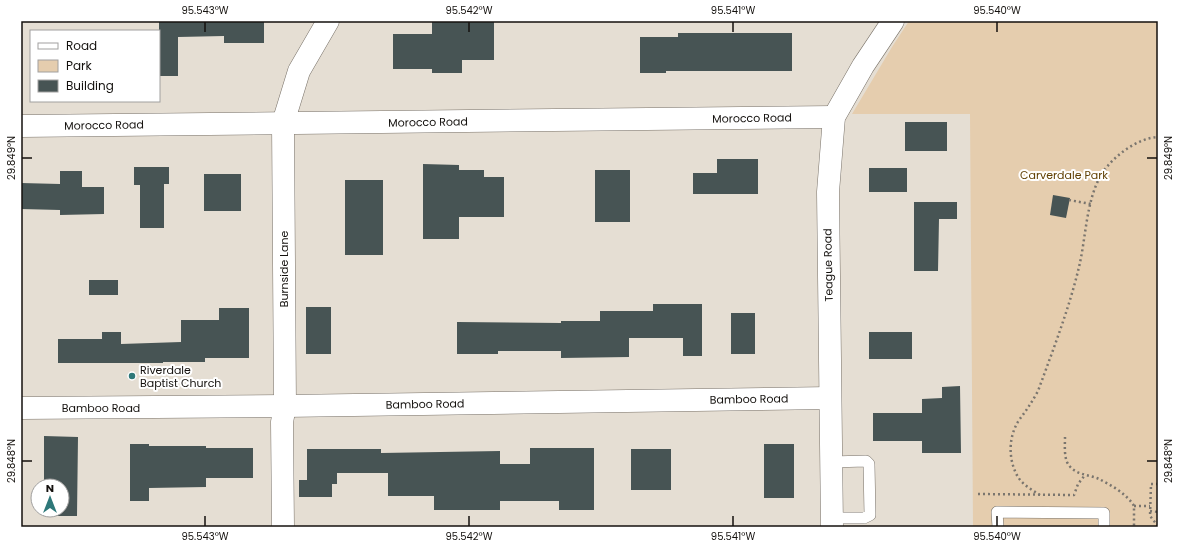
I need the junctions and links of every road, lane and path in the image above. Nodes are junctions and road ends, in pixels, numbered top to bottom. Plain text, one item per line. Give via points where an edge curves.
1 (328, 21) edge
2 (893, 21) edge
3 (834, 117) junction
4 (283, 123) junction
5 (21, 126) edge
6 (1158, 137) edge
7 (1069, 200) dead end
8 (1091, 204) junction
9 (830, 398) junction
10 (285, 406) junction
11 (21, 408) edge
12 (1066, 437) dead end
13 (831, 462) junction
14 (1085, 475) junction
15 (1158, 484) edge
16 (978, 494) dead end
17 (1040, 495) junction
18 (1134, 506) junction
19 (1150, 506) junction
20 (1150, 511) junction
21 (1158, 512) edge
22 (832, 523) edge
23 (1158, 526) edge
24 (283, 527) edge
25 (998, 527) edge
26 (1104, 527) edge
27 (1134, 527) edge

1 - 4 street, Burnside Lane via 299,72
2 - 3 street, Teague Road
3 - 4 street, Morocco Road
3 - 9 street, Teague Road via 828,192
4 - 5 street, Morocco Road
4 - 10 street, Burnside Lane
6 - 8 path via 1132,145 1106,168
7 - 8 path
8 - 17 path via 1071,297 1038,392 1019,420 1010,448 1019,478
9 - 10 street, Bamboo Road
9 - 13 street, Teague Road
10 - 11 street, Bamboo Road
10 - 24 street, Burnside Lane via 282,422
12 - 14 path via 1066,461 1072,469
13 - 22 street, Teague Road
13 - 22 lane via 866,461 869,464 870,515
14 - 17 path via 1074,495
14 - 18 path via 1092,476 1124,494
15 - 19 path via 1151,484
16 - 17 path
18 - 19 path
18 - 27 path
19 - 20 path
20 - 21 path
20 - 23 path via 1150,516
25 - 26 lane via 997,512 1104,513

